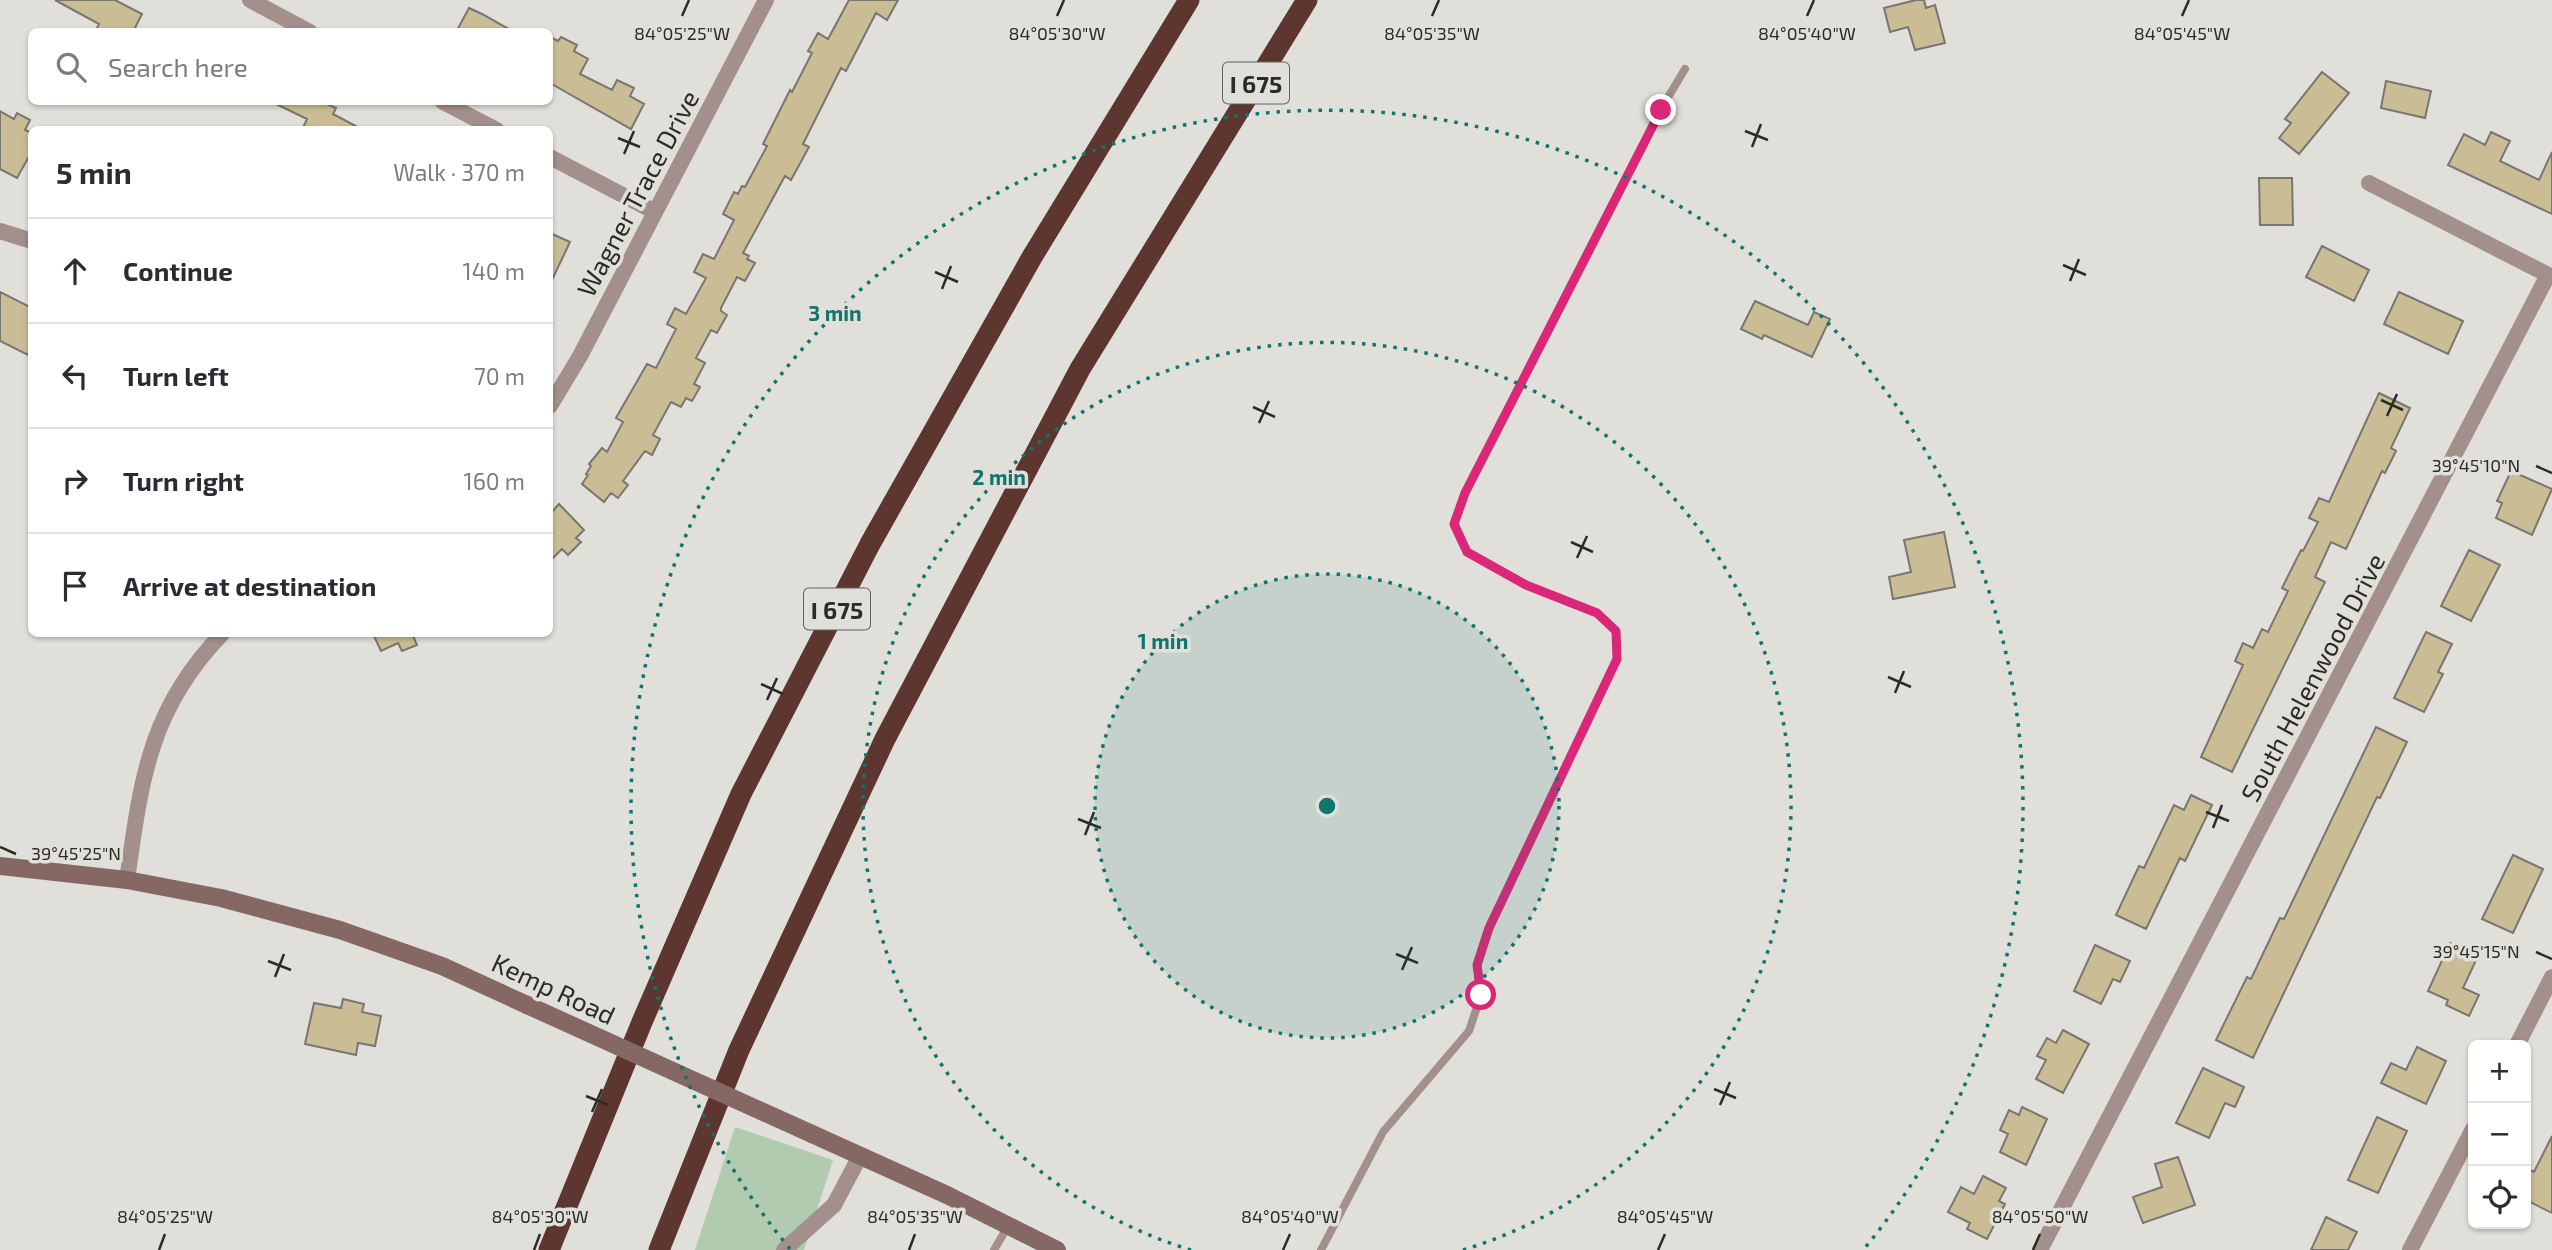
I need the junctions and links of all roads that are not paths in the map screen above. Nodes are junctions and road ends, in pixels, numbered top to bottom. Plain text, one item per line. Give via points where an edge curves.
1 (250, 0) edge
2 (765, 0) edge
3 (1189, 0) edge
4 (1307, 0) edge
5 (302, 28) edge
6 (1685, 69) dead end
7 (449, 105) edge
8 (489, 126) edge
9 (553, 159) edge
10 (2369, 183) dead end
11 (654, 212) junction
12 (0, 231) edge
13 (28, 240) edge
14 (2550, 276) edge
15 (553, 401) edge
16 (219, 637) edge
17 (0, 866) edge
18 (127, 880) junction
19 (2552, 977) edge
20 (2520, 1040) edge
21 (2468, 1139) edge
22 (860, 1156) junction
23 (1008, 1226) junction
24 (549, 1250) edge
25 (659, 1250) edge
26 (784, 1250) edge
27 (994, 1250) edge
28 (1057, 1250) edge
29 (1321, 1250) edge
30 (2040, 1250) edge
31 (2410, 1250) edge

1 - 5 street
2 - 11 street, Wagner Trace Drive
3 - 24 highway, I 675 via 1031,257 870,544 741,794
4 - 25 highway, I 675 via 1080,369 885,739 739,1050
6 - 29 lane via 1465,493 1454,524 1467,552 1526,585 1597,613 1616,631 1617,659 1489,928 1477,965 1481,995 1469,1031 1383,1132
7 - 8 street
9 - 11 street
10 - 14 street
11 - 15 street, Wagner Trace Drive
12 - 13 street
14 - 30 street, South Helenwood Drive
16 - 18 street via 175,694 155,737 141,785
17 - 18 main road, Kemp Road
18 - 22 main road, Kemp Road, bridge via 221,898 341,930 442,966
19 - 20 street
21 - 31 street
22 - 23 main road, Kemp Road
22 - 26 street via 834,1205
23 - 27 lane
23 - 28 main road, Kemp Road

